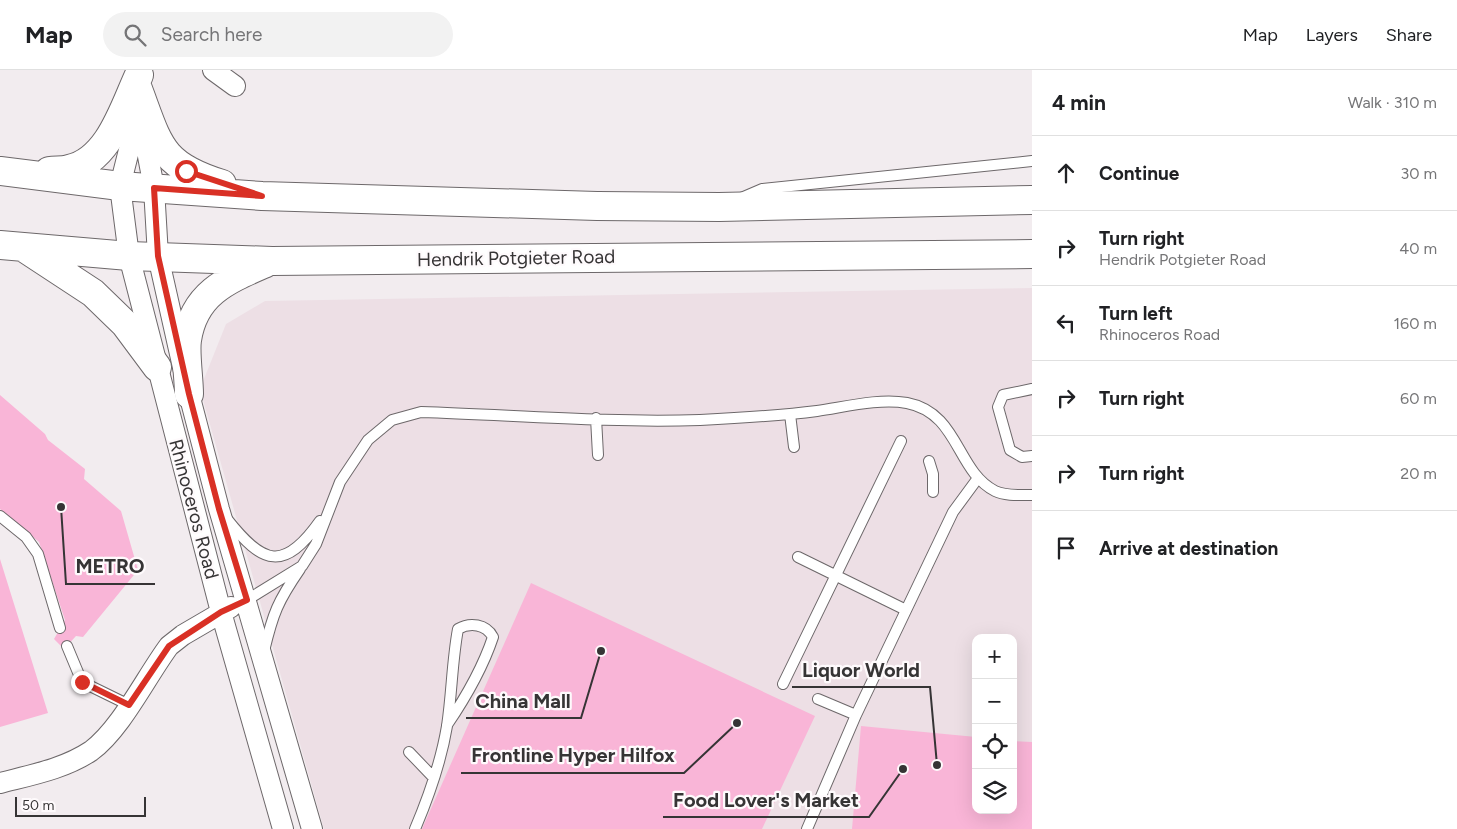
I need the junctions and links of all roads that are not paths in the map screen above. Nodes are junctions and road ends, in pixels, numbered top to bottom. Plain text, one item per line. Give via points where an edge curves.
1 (213, 70) edge
2 (139, 86) edge
3 (235, 86) dead end
4 (1032, 161) edge
5 (10, 172) edge
6 (120, 186) junction
7 (154, 188) junction
8 (262, 196) junction
9 (1032, 200) edge
10 (720, 207) junction
11 (12, 246) edge
12 (1032, 254) edge
13 (128, 256) junction
14 (158, 256) junction
15 (272, 261) junction
16 (157, 367) junction
17 (1032, 389) edge
18 (189, 394) junction
19 (790, 414) junction
20 (596, 418) junction
21 (901, 440) dead end
22 (794, 447) dead end
23 (598, 455) dead end
24 (1032, 456) edge
25 (929, 460) dead end
26 (978, 478) junction
27 (932, 492) dead end
28 (1032, 495) edge
29 (219, 509) junction
30 (326, 514) junction
31 (0, 516) edge
32 (798, 557) dead end
33 (302, 566) junction
34 (836, 577) junction
35 (247, 600) junction
36 (906, 610) junction
37 (221, 612) junction
38 (60, 628) dead end
39 (67, 646) dead end
40 (263, 657) junction
41 (783, 684) dead end
42 (818, 699) dead end
43 (129, 705) junction
44 (856, 715) junction
45 (447, 725) junction
46 (410, 752) dead end
47 (434, 778) junction
48 (0, 783) edge
49 (283, 829) edge
50 (312, 829) edge
51 (414, 829) edge
52 (807, 829) edge

1 - 3 street
2 - 5 main road via 99,152 70,169
2 - 6 street
2 - 7 street, Rhinoceros Road
2 - 8 main road via 156,137 178,166 202,178
4 - 10 lane via 762,189
5 - 6 main road
6 - 7 main road
6 - 13 street, Rhinoceros Road
7 - 8 main road
7 - 14 street, Rhinoceros Road
8 - 10 main road
9 - 10 main road
11 - 13 main road, Hendrik Potgieter Road
11 - 16 main road via 93,293 124,324
12 - 15 main road, Hendrik Potgieter Road
13 - 14 main road, Hendrik Potgieter Road
13 - 16 street, Rhinoceros Road
14 - 15 main road, Hendrik Potgieter Road
14 - 18 street, Rhinoceros Road
15 - 18 main road via 228,279 194,313 186,341
16 - 37 street, Rhinoceros Road
17 - 24 lane via 1003,395 998,407 1010,450 1022,457
18 - 29 street, Rhinoceros Road
19 - 20 lane via 699,420
19 - 22 lane
19 - 26 lane via 889,402 907,403 931,413 949,430
20 - 23 lane
20 - 30 lane via 421,412 392,420 368,440 340,482
21 - 34 lane
25 - 27 lane via 933,474
26 - 28 lane via 997,492
26 - 36 lane via 953,512
29 - 30 lane via 246,544 272,557 281,557 299,547
29 - 35 street, Rhinoceros Road
30 - 33 lane via 316,544
31 - 38 lane via 33,544
32 - 34 lane
33 - 35 lane
33 - 40 lane via 272,617
34 - 36 lane
34 - 41 lane
35 - 37 street
35 - 40 street, Rhinoceros Road
36 - 44 lane
37 - 43 street via 169,646
37 - 49 street, Rhinoceros Road
39 - 43 lane via 82,682
40 - 50 street, Rhinoceros Road
42 - 44 lane
43 - 48 street via 106,738 91,750 55,768
44 - 52 lane
45 - 45 lane via 485,662 493,637 480,626 467,624 458,629
45 - 47 lane
46 - 47 lane
47 - 51 lane

